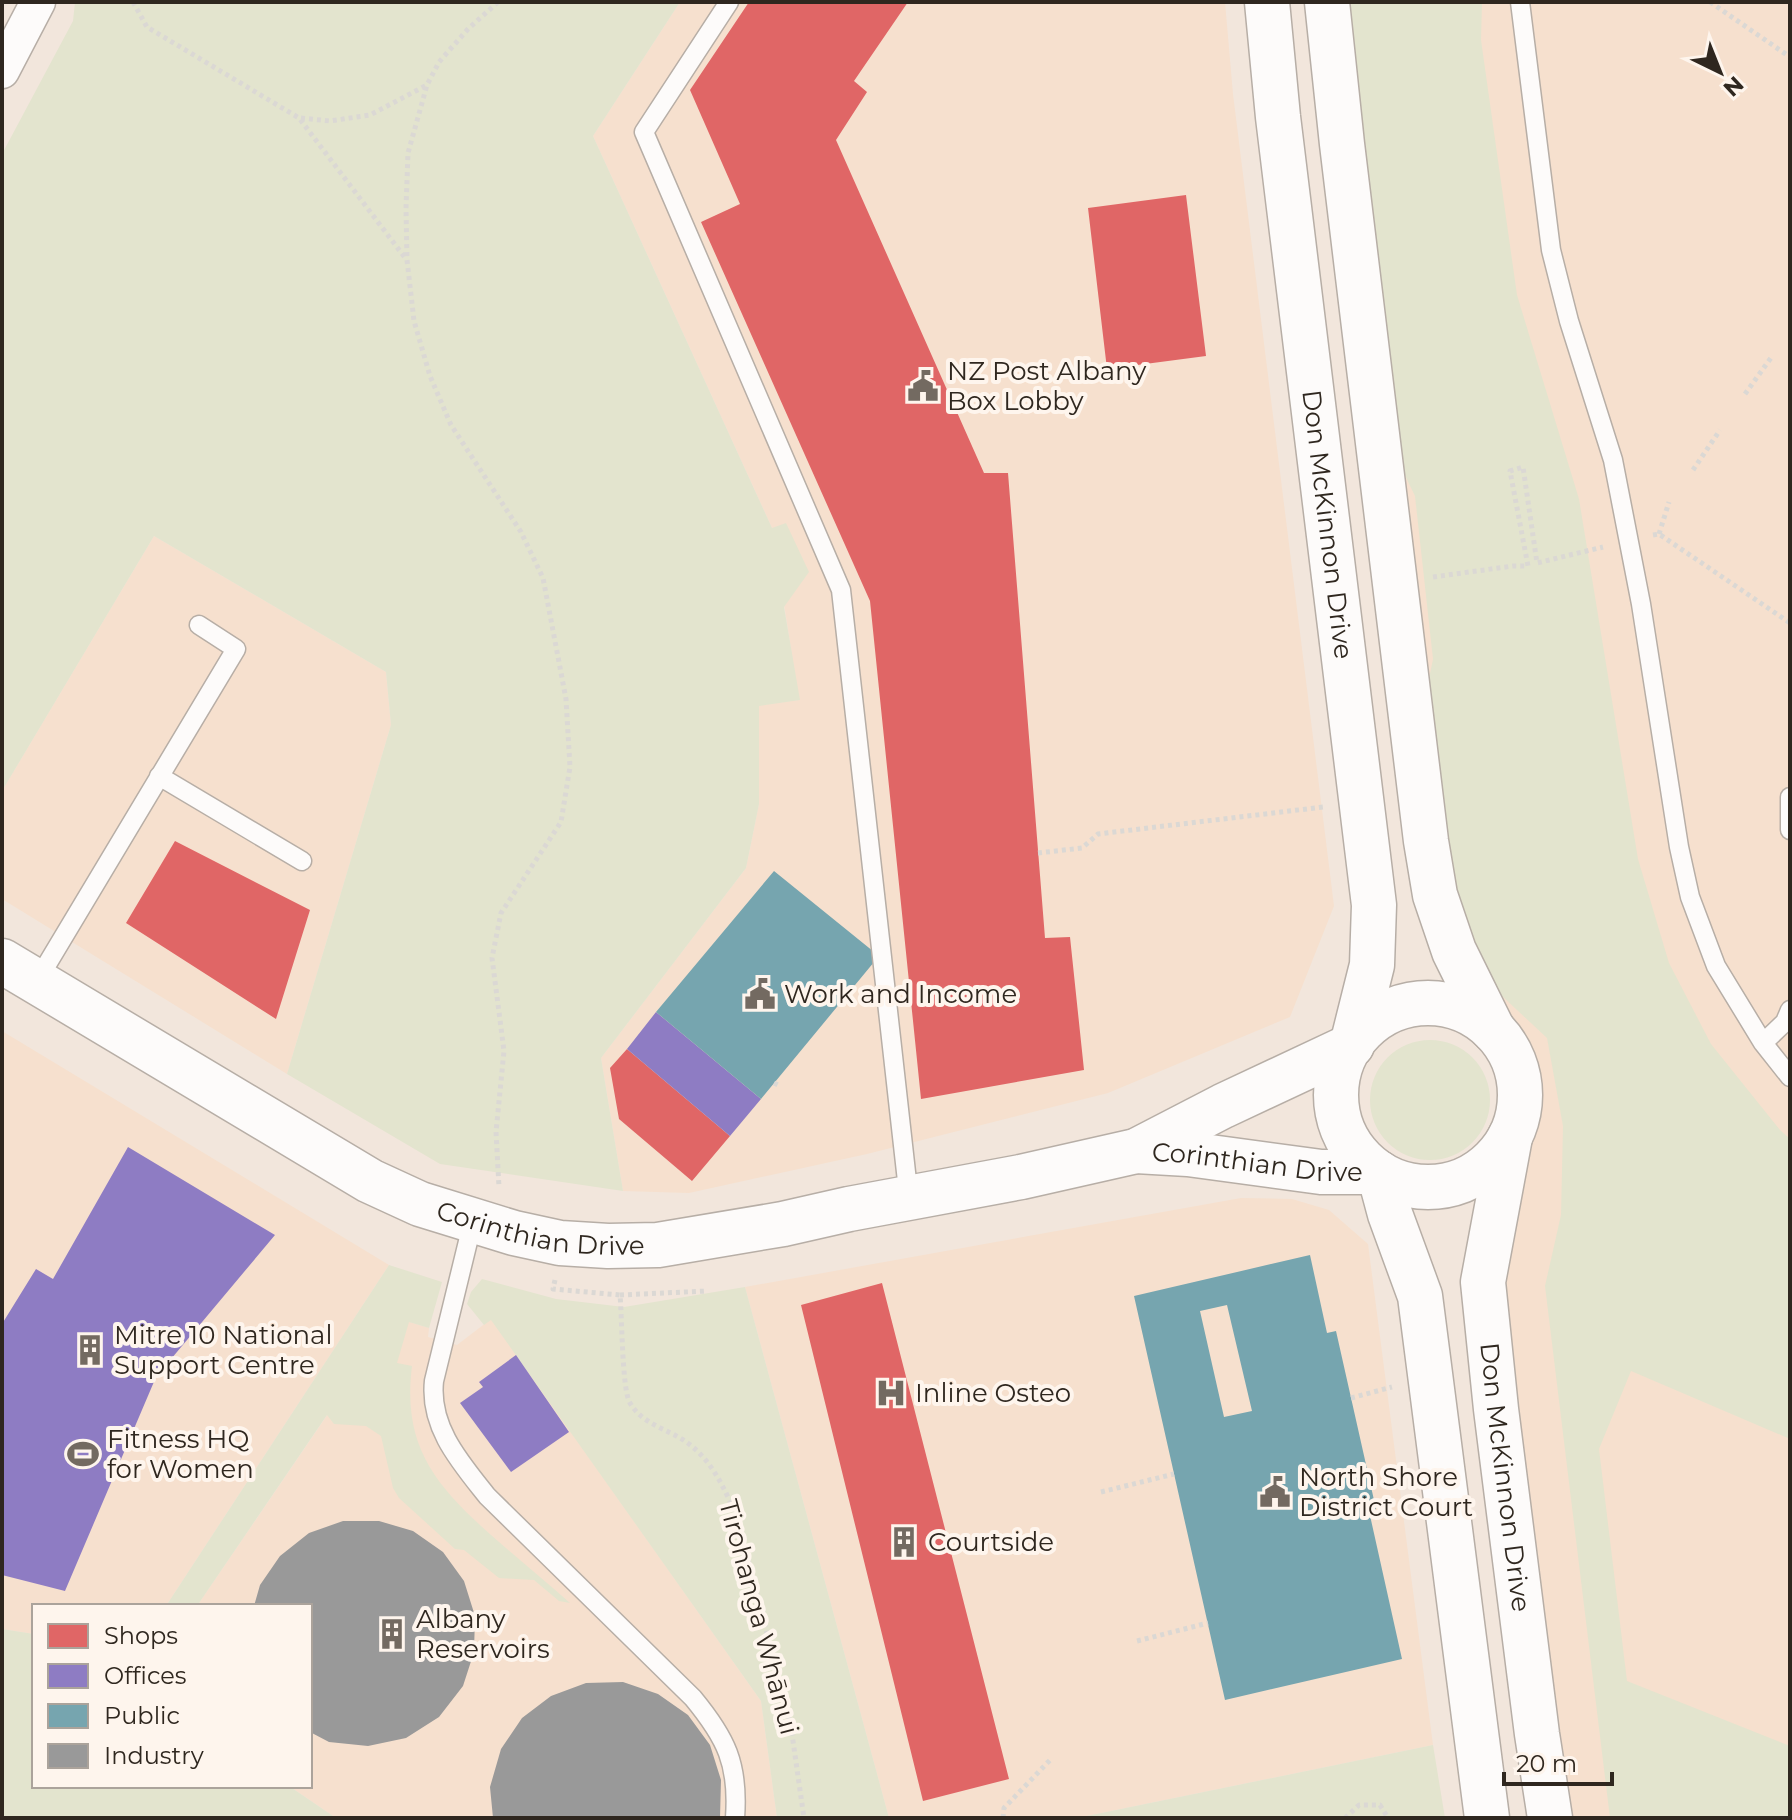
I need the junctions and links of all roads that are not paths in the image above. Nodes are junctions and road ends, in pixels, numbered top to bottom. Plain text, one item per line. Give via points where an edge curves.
1 (38, 2) edge
2 (729, 2) edge
3 (1267, 2) edge
4 (1327, 2) edge
5 (1520, 2) edge
6 (2, 71) edge
7 (199, 625) dead end
8 (159, 776) junction
9 (1790, 797) edge
10 (1790, 830) edge
11 (302, 861) dead end
12 (19, 971) edge
13 (1790, 1010) edge
14 (1493, 1030) junction
15 (1763, 1043) junction
16 (1351, 1045) junction
17 (1790, 1077) edge
18 (1510, 1137) junction
19 (1136, 1151) junction
20 (1378, 1172) junction
21 (909, 1199) junction
22 (486, 1205) junction
23 (735, 1818) edge
24 (1487, 1818) edge
25 (1550, 1818) edge

1 - 6 street
2 - 21 lane via 644,132 841,590
3 - 16 main road, Don McKinnon Drive via 1374,905 1372,965
4 - 14 main road via 1426,841 1435,895 1454,951
5 - 15 lane via 1551,250 1613,460 1684,872 1716,966
7 - 8 lane via 236,649
8 - 11 lane
8 - 12 lane
9 - 10 lane
12 - 22 main road, Corinthian Drive via 370,1181 420,1204
13 - 15 lane
14 - 16 main road via 1479,1018 1446,1005 1410,1005 1377,1019
14 - 18 main road via 1514,1061 1519,1080 1520,1100
15 - 17 lane
16 - 19 main road, Corinthian Drive
16 - 20 main road via 1339,1075 1340,1122 1354,1150
18 - 20 main road via 1486,1167 1452,1184 1414,1186
18 - 25 main road, Don McKinnon Drive via 1483,1282
19 - 20 main road, Corinthian Drive via 1321,1172
19 - 21 main road, Corinthian Drive
20 - 24 main road via 1420,1296
21 - 22 main road, Corinthian Drive via 658,1245 608,1246 560,1243
22 - 23 lane via 434,1381 438,1423 460,1463 487,1496 717,1727 731,1757

